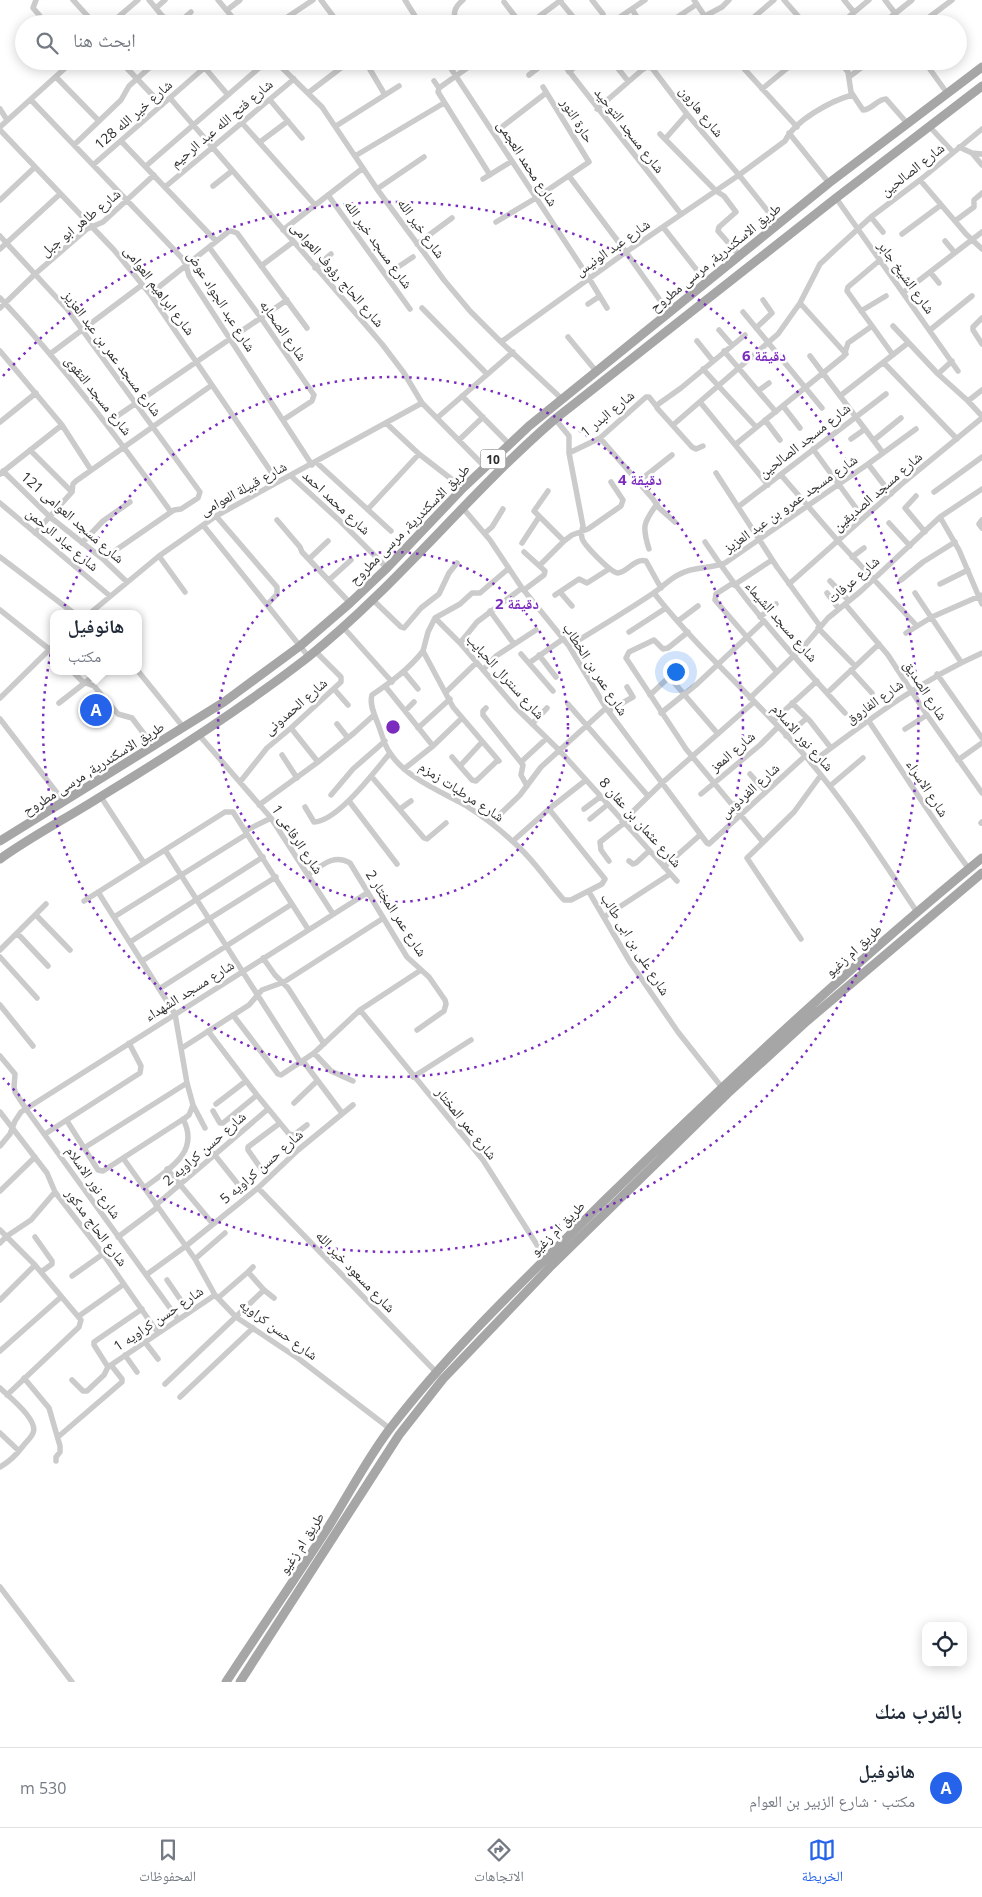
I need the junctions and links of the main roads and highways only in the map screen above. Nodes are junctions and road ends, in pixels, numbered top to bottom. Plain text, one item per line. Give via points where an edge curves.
1 (982, 67) edge
2 (982, 86) edge
3 (0, 841) edge
4 (982, 858) edge
5 (0, 859) edge
6 (982, 873) edge
7 (852, 977) junction
8 (682, 1131) junction
9 (522, 1282) junction
10 (530, 1289) junction
11 (416, 1404) junction
12 (237, 1665) junction
13 (248, 1670) junction
14 (226, 1682) edge
15 (240, 1682) edge

1 - 3 main road, طريق الاسكندرية, مرسى مطروح / 10 via 829,183 562,398 508,444 387,568 300,646 232,697
2 - 5 main road, طريق الاسكندرية, مرسى مطروح / 10 via 517,452 372,600 312,654 199,735
4 - 7 main road, طريق ام زغيو via 917,912
6 - 7 main road, طريق ام زغيو
7 - 8 main road, طريق ام زغيو
8 - 9 main road, طريق ام زغيو
8 - 10 main road, طريق ام زغيو
9 - 10 main road
9 - 11 main road, طريق ام زغيو via 436,1372
10 - 11 main road, طريق ام زغيو
11 - 12 main road, طريق ام زغيو via 390,1428
11 - 13 main road, طريق ام زغيو
12 - 13 main road
12 - 14 main road, طريق ام زغيو
13 - 15 main road, طريق ام زغيو

